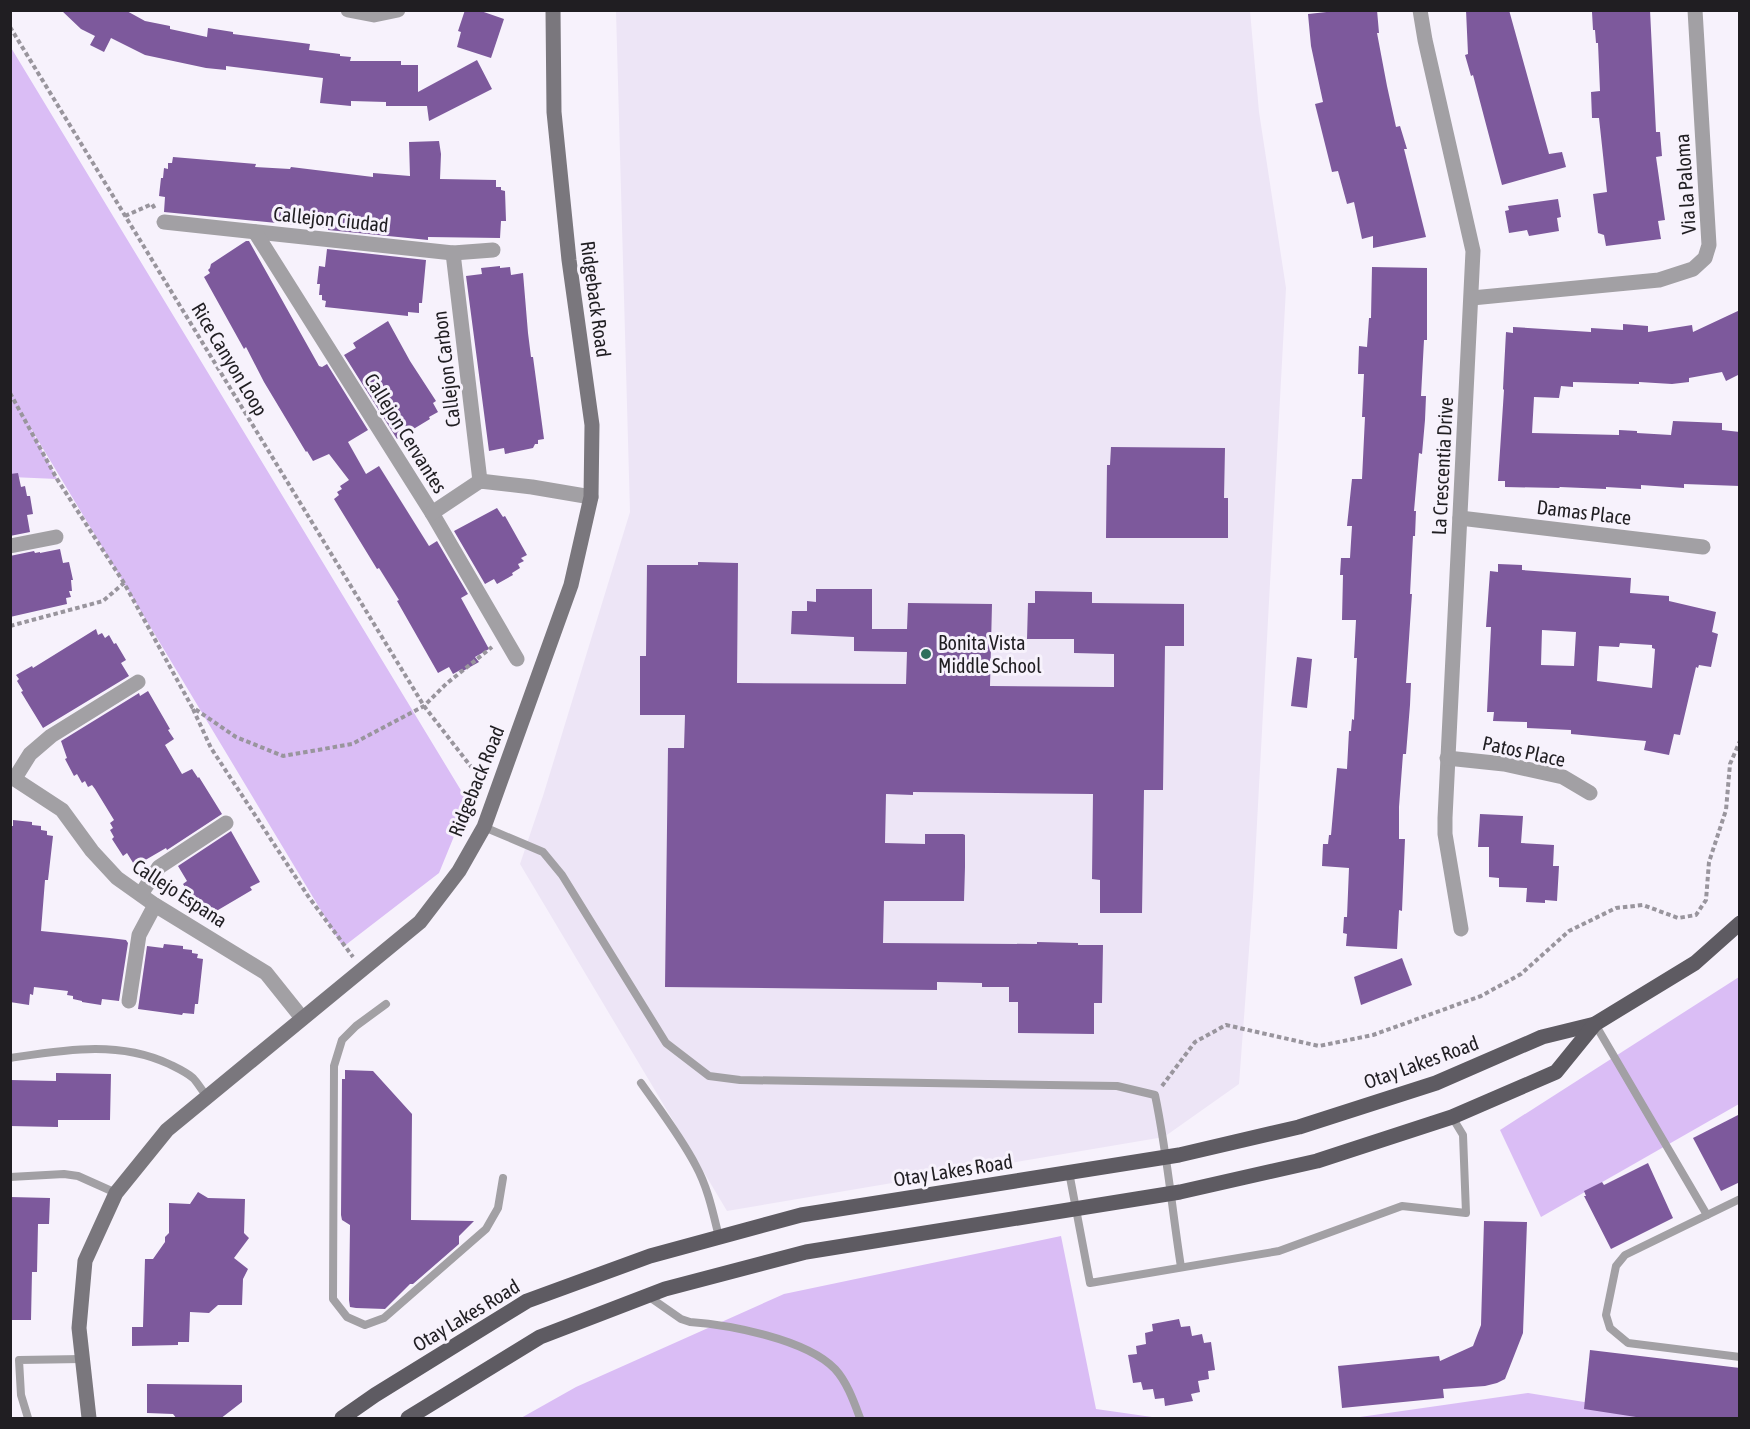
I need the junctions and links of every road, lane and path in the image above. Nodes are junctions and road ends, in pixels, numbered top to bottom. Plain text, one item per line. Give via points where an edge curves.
1 (348, 10) edge
2 (398, 10) edge
3 (554, 10) edge
4 (1420, 10) edge
5 (1695, 10) edge
6 (10, 27) edge
7 (125, 216) junction
8 (164, 222) joint
9 (255, 232) junction
10 (493, 250) dead end
11 (453, 253) junction
12 (1472, 298) junction
13 (10, 393) edge
14 (480, 481) junction
15 (591, 497) junction
16 (432, 513) junction
17 (1460, 518) junction
18 (56, 537) dead end
19 (10, 546) edge
20 (1703, 547) dead end
21 (124, 583) junction
22 (10, 626) edge
23 (504, 637) junction
24 (517, 659) dead end
25 (138, 682) dead end
26 (424, 706) junction
27 (192, 707) junction
28 (1740, 741) edge
29 (1447, 758) junction
30 (13, 777) edge
31 (499, 783) junction
32 (1590, 794) dead end
33 (226, 823) dead end
34 (484, 827) junction
35 (141, 894) junction
36 (155, 905) junction
37 (1740, 923) edge
38 (1461, 928) dead end
39 (363, 969) junction
40 (129, 1001) dead end
41 (386, 1004) dead end
42 (302, 1018) junction
43 (1595, 1024) junction
44 (10, 1058) edge
45 (641, 1083) dead end
46 (1155, 1095) junction
47 (207, 1096) junction
48 (1452, 1117) junction
49 (1167, 1157) junction
50 (1069, 1173) junction
51 (10, 1176) edge
52 (503, 1179) dead end
53 (116, 1193) junction
54 (1170, 1194) junction
55 (1740, 1199) edge
56 (1077, 1209) junction
57 (1707, 1215) junction
58 (719, 1237) junction
59 (1181, 1267) junction
60 (648, 1296) junction
61 (1740, 1357) edge
62 (82, 1359) junction
63 (15, 1360) edge
64 (28, 1419) edge
65 (89, 1419) edge
66 (342, 1419) edge
67 (408, 1419) edge
68 (860, 1419) edge

1 - 2 street via 374,15
3 - 15 street, Ridgeback Road via 554,112 592,425
4 - 12 street, La Crescentia Drive via 1473,251
5 - 12 street, Via la Paloma via 1709,245 1705,258 1694,268 1659,280
6 - 7 path, Rice Canyon Loop
7 - 8 path via 152,204
7 - 26 path, Rice Canyon Loop
8 - 9 street, Callejon Ciudad
9 - 11 street, Callejon Ciudad
9 - 16 street, Callejon Cervantes
10 - 11 street, Callejon Ciudad
11 - 14 street, Callejon Carbon
12 - 17 street, La Crescentia Drive
13 - 21 path via 57,479
14 - 15 street
14 - 16 street
15 - 31 street, Ridgeback Road via 571,585
16 - 23 street, Callejon Cervantes
17 - 20 street, Damas Place
17 - 29 street, La Crescentia Drive
18 - 19 street
21 - 22 path via 103,601
21 - 27 path
23 - 24 street, Callejon Cervantes
23 - 26 path
25 - 30 street via 51,736 30,754
26 - 27 path via 352,744 283,756 236,737
26 - 31 path, Rice Canyon Loop via 478,777
27 - 39 path via 211,748 308,896
28 - 46 path via 1730,765 1726,810 1709,862 1706,900 1696,915 1678,918 1643,905 1616,908 1569,931 1521,974 1480,996 1373,1035 1319,1046 1226,1025 1195,1042
29 - 32 street, Patos Place via 1504,764 1563,777
29 - 38 street, La Crescentia Drive via 1445,834
30 - 35 street, Callejo Espana via 62,810 117,878
31 - 34 street, Ridgeback Road
33 - 35 street via 159,867
34 - 39 street, Ridgeback Road via 459,870 420,922
34 - 46 lane via 543,852 562,875 666,1043 709,1076 740,1080 1117,1086
35 - 36 street, Callejo Espana
36 - 40 street via 140,935
36 - 42 street, Callejo Espana via 266,973
37 - 43 main road, Otay Lakes Road via 1695,963
39 - 42 street, Ridgeback Road
41 - 52 lane via 342,1040 334,1066 333,1299 347,1317 365,1325 384,1318 486,1228 498,1208
42 - 47 street, Ridgeback Road
43 - 48 main road, Otay Lakes Road via 1556,1072
43 - 49 main road, Otay Lakes Road via 1542,1037 1436,1083 1299,1127
43 - 57 lane
44 - 47 lane via 87,1048 140,1053 184,1072
45 - 58 lane via 696,1166
46 - 49 lane
47 - 53 street, Ridgeback Road via 167,1130
48 - 54 main road, Otay Lakes Road via 1317,1161
48 - 59 lane via 1463,1135 1466,1213 1402,1206 1279,1251
49 - 50 main road, Otay Lakes Road
49 - 54 lane
50 - 56 lane
50 - 58 main road, Otay Lakes Road via 801,1215
51 - 53 lane via 78,1176
53 - 62 street, Ridgeback Road via 85,1260 79,1328
54 - 56 main road, Otay Lakes Road
54 - 59 lane
55 - 57 lane
56 - 59 lane via 1090,1283
56 - 60 main road, Otay Lakes Road via 806,1251
57 - 61 lane via 1625,1256 1616,1266 1606,1315 1610,1328 1628,1344
58 - 66 main road, Otay Lakes Road via 650,1256 526,1301
60 - 67 main road, Otay Lakes Road via 540,1337
60 - 68 lane via 681,1319 747,1330 785,1341 825,1360 836,1371
62 - 63 lane
62 - 65 street, Ridgeback Road
63 - 64 lane

